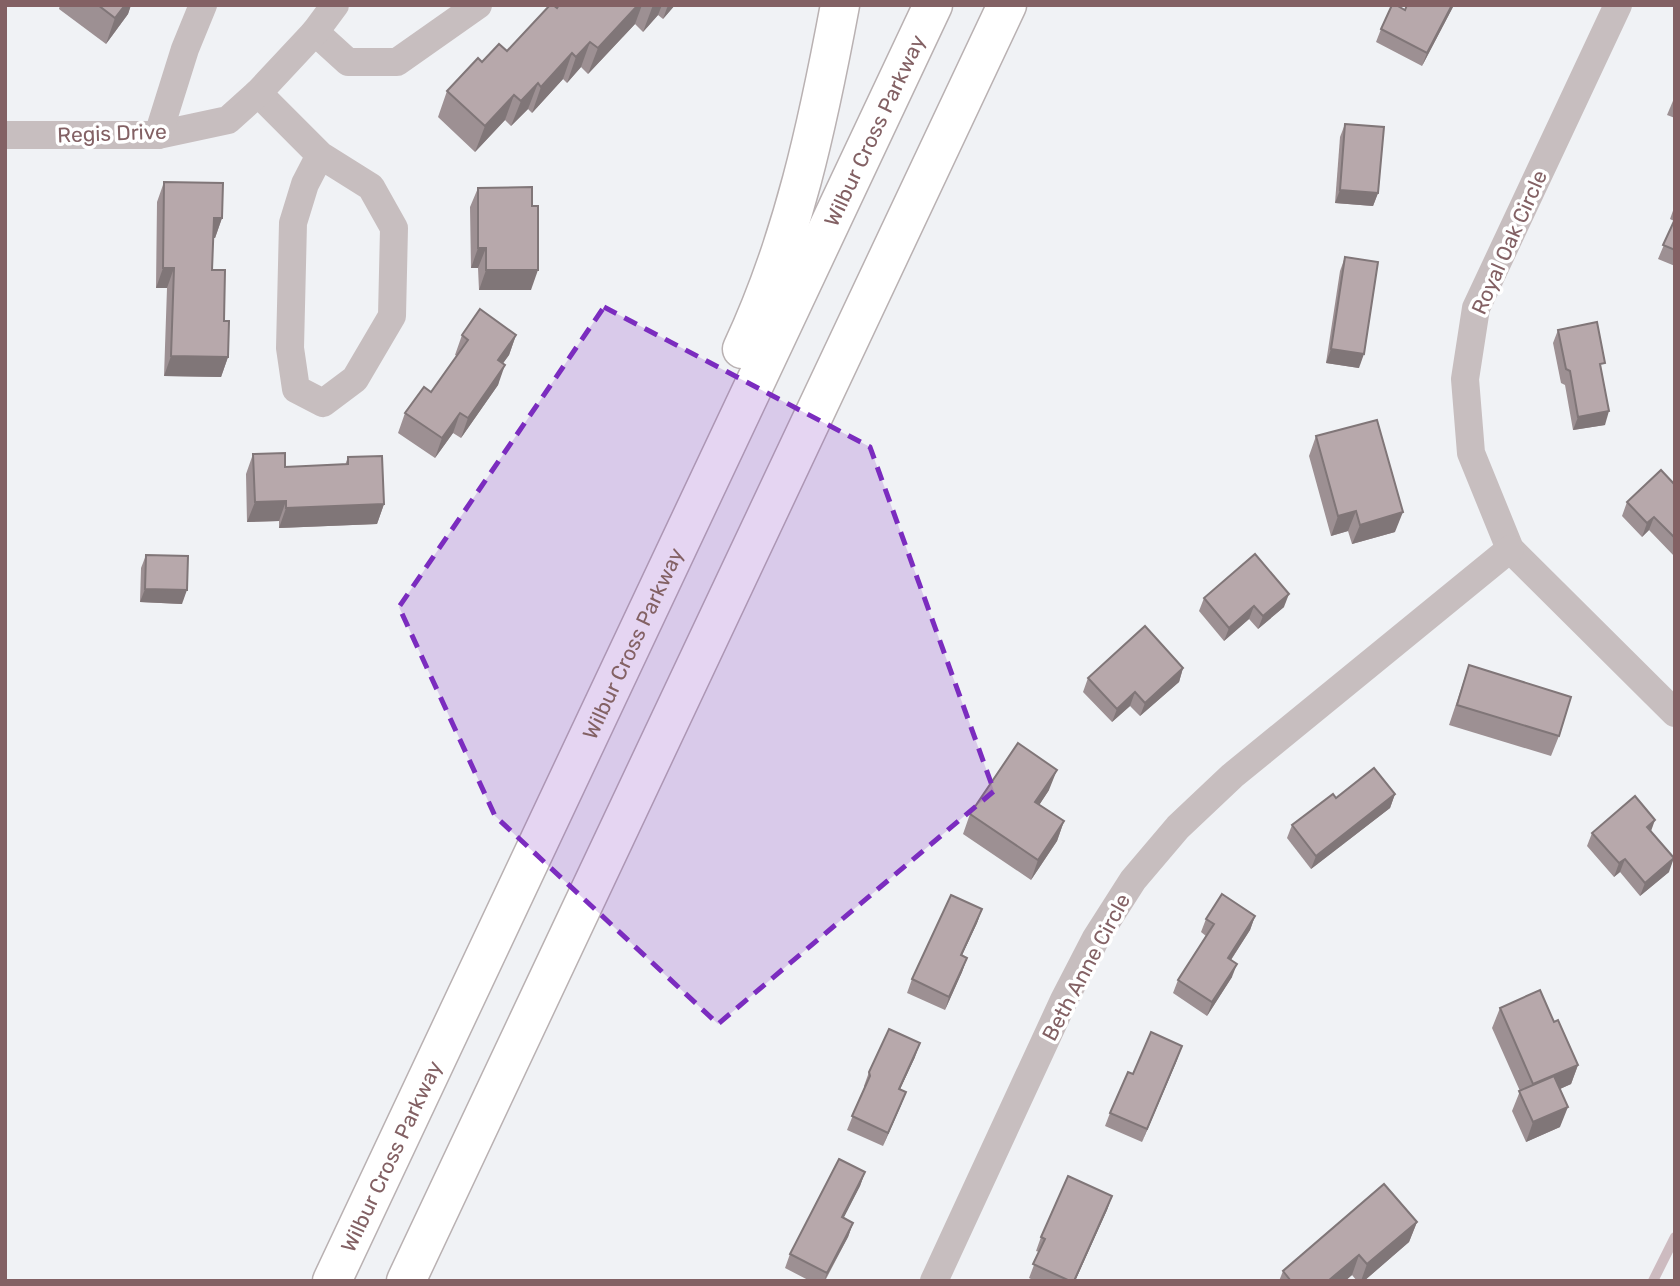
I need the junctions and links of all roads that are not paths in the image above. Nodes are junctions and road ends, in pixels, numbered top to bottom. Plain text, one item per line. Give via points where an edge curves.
1 (203, 5) edge
2 (335, 5) edge
3 (478, 5) edge
4 (840, 5) edge
5 (933, 5) edge
6 (1007, 5) edge
7 (1618, 5) edge
8 (315, 32) junction
9 (258, 93) junction
10 (5, 135) edge
11 (158, 135) junction
12 (320, 155) junction
13 (691, 519) junction
14 (1510, 549) junction
15 (1675, 713) edge
16 (332, 1281) edge
17 (406, 1281) edge
18 (934, 1281) edge

1 - 11 street via 184,49
2 - 8 street, Regis Drive
3 - 8 street via 397,62 348,62
4 - 13 highway via 818,117 787,234 713,416
5 - 13 highway, Wilbur Cross Parkway
6 - 17 highway
7 - 14 street, Royal Oak Circle via 1476,308 1465,379 1471,453
8 - 9 street, Regis Drive
9 - 11 street, Regis Drive via 228,120
9 - 12 street
10 - 11 street, Regis Drive
12 - 12 street via 293,223 290,348 296,389 323,403 355,379 392,316 394,228 371,187
13 - 16 highway, Wilbur Cross Parkway
14 - 15 street, Royal Oak Circle
14 - 18 street, Beth Anne Circle via 1232,776 1178,827 1133,880 1064,1000

